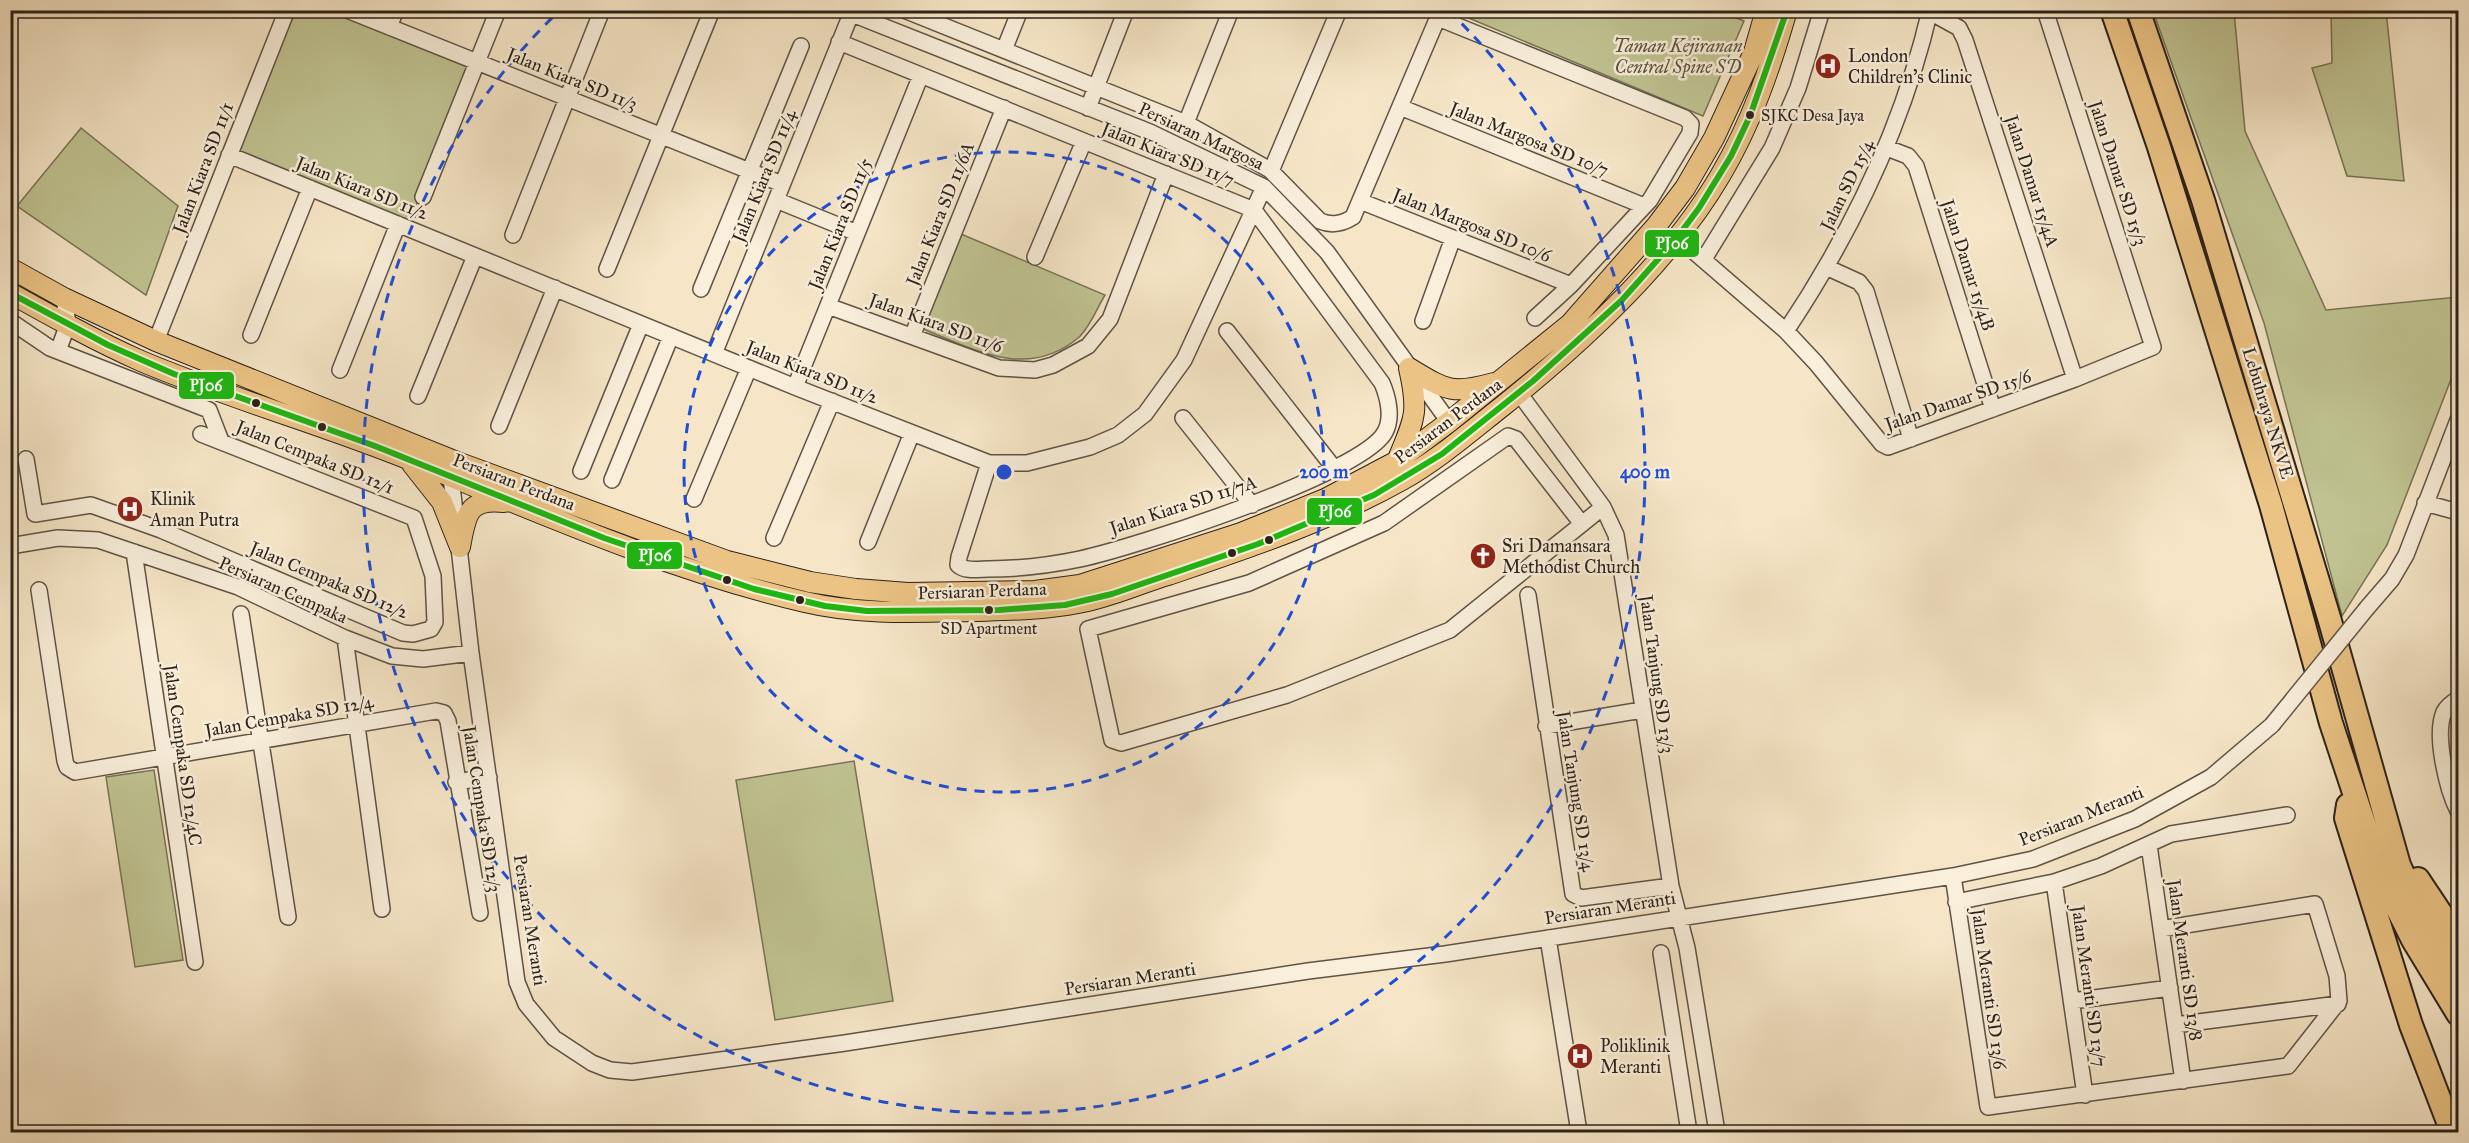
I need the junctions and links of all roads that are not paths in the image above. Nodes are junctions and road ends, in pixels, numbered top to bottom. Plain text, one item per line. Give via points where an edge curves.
1 (287, 10) edge
2 (347, 10) edge
3 (396, 10) edge
4 (498, 10) edge
5 (602, 10) edge
6 (712, 10) edge
7 (1020, 10) edge
8 (1126, 10) edge
9 (1231, 10) edge
10 (1339, 10) edge
11 (1766, 10) edge
12 (1786, 10) edge
13 (1822, 10) edge
14 (2045, 10) edge
15 (2112, 10) edge
16 (2138, 10) edge
17 (1930, 11) edge
18 (846, 12) edge
19 (909, 12) edge
20 (1440, 14) edge
21 (389, 27) junction
22 (839, 42) junction
23 (801, 46) dead end
24 (1004, 50) junction
25 (477, 62) junction
26 (921, 75) junction
27 (1096, 87) junction
28 (567, 98) junction
29 (1400, 107) junction
30 (1004, 108) junction
31 (1088, 108) junction
32 (1186, 123) junction
33 (661, 135) junction
34 (1084, 141) junction
35 (1887, 148) junction
36 (229, 155) junction
37 (749, 171) junction
38 (1270, 171) junction
39 (1166, 174) junction
40 (782, 184) junction
41 (1264, 187) junction
42 (310, 188) junction
43 (423, 197) dead end
44 (776, 200) junction
45 (1360, 201) junction
46 (1644, 206) junction
47 (1254, 210) junction
48 (398, 224) junction
49 (857, 233) junction
50 (513, 235) dead end
51 (1677, 237) junction
52 (1453, 238) junction
53 (475, 256) junction
54 (1035, 257) dead end
55 (1704, 259) junction
56 (1826, 267) junction
57 (10, 268) edge
58 (607, 269) dead end
59 (1571, 285) junction
60 (555, 288) junction
61 (701, 289) dead end
62 (10, 293) edge
63 (64, 298) junction
64 (828, 306) junction
65 (1535, 318) dead end
66 (10, 321) edge
67 (1423, 321) dead end
68 (68, 324) junction
69 (641, 324) junction
70 (1227, 331) dead end
71 (1786, 331) junction
72 (913, 334) junction
73 (251, 335) dead end
74 (671, 336) junction
75 (156, 341) junction
76 (2153, 347) joint
77 (58, 351) junction
78 (714, 354) junction
79 (749, 368) junction
80 (1409, 368) junction
81 (340, 370) dead end
82 (2075, 379) junction
83 (1500, 382) junction
84 (795, 387) junction
85 (418, 396) dead end
86 (1514, 397) junction
87 (832, 401) junction
88 (1993, 409) junction
89 (1184, 418) dead end
90 (2458, 420) edge
91 (1449, 423) junction
92 (499, 426) dead end
93 (912, 433) junction
94 (201, 434) dead end
95 (1911, 440) junction
96 (221, 441) junction
97 (405, 458) junction
98 (26, 459) dead end
99 (989, 463) junction
100 (1334, 468) junction
101 (454, 469) junction
102 (1403, 469) junction
103 (581, 471) dead end
104 (612, 480) dead end
105 (694, 499) dead end
106 (510, 503) junction
107 (2425, 503) junction
108 (1252, 505) junction
109 (1603, 507) junction
110 (2458, 512) edge
111 (1582, 524) junction
112 (774, 538) dead end
113 (868, 542) dead end
114 (10, 546) edge
115 (460, 546) junction
116 (134, 552) junction
117 (244, 565) junction
118 (238, 587) junction
119 (39, 590) dead end
120 (1528, 595) dead end
121 (1083, 603) junction
122 (241, 614) dead end
123 (435, 622) joint
124 (1088, 629) junction
125 (345, 638) junction
126 (471, 652) junction
127 (2458, 699) edge
128 (1642, 710) junction
129 (444, 713) joint
130 (355, 724) junction
131 (1546, 726) junction
132 (261, 741) junction
133 (164, 759) junction
134 (489, 777) junction
135 (456, 782) junction
136 (2350, 783) junction
137 (2457, 803) edge
138 (2287, 815) dead end
139 (2386, 820) junction
140 (2149, 845) junction
141 (1953, 876) junction
142 (2054, 882) junction
143 (1671, 886) junction
144 (1956, 902) junction
145 (382, 909) dead end
146 (480, 913) dead end
147 (1678, 916) junction
148 (288, 917) dead end
149 (2161, 929) junction
150 (1548, 938) junction
151 (2458, 939) edge
152 (1661, 953) dead end
153 (195, 963) dead end
154 (2458, 975) edge
155 (2170, 988) junction
156 (2072, 1001) junction
157 (2338, 1004) junction
158 (2458, 1014) edge
159 (2175, 1025) junction
160 (2183, 1081) junction
161 (2085, 1095) junction
162 (1580, 1132) edge
163 (1689, 1132) edge
164 (1717, 1132) edge
165 (2452, 1132) edge

1 - 36 street, Jalan Kiara SD 11/1
2 - 21 street, Jalan Kiara SD 11/3
3 - 21 street
4 - 25 street
5 - 28 street
6 - 33 street
7 - 24 street
8 - 27 street
9 - 32 street
10 - 38 street
11 - 83 main road, Persiaran Perdana via 1754,52 1714,138 1685,188 1570,324
12 - 51 main road, Persiaran Perdana via 1766,78 1737,144 1717,182
13 - 55 street via 1798,88 1772,148
14 - 76 street, Jalan Damar SD 15/3
15 - 136 highway, Lebuhraya NKVE via 2271,505
16 - 139 highway, Lebuhraya NKVE via 2204,200
17 - 35 street, Jalan SD 15/4
17 - 82 street, Jalan Damar 15/4A via 1959,28 1965,40
18 - 22 street, Jalan Kiara SD 11/4
18 - 31 street, Persiaran Margosa
19 - 24 street
20 - 29 street
20 - 46 street via 1685,118 1691,124 1690,133
21 - 25 street, Jalan Kiara SD 11/3
22 - 26 street, Jalan Kiara SD 11/7
22 - 40 street, Jalan Kiara SD 11/4
23 - 37 street
24 - 27 street
25 - 28 street, Jalan Kiara SD 11/3
25 - 43 street
26 - 30 street, Jalan Kiara SD 11/7
26 - 49 street, Jalan Kiara SD 11/5
27 - 31 street
27 - 32 street
28 - 33 street, Jalan Kiara SD 11/3
28 - 50 street
29 - 45 street
29 - 46 street, Jalan Margosa SD 10/7
30 - 34 street, Jalan Kiara SD 11/7
30 - 72 street, Jalan Kiara SD 11/6A
31 - 41 street, Persiaran Margosa via 1150,132
32 - 38 street
33 - 37 street, Jalan Kiara SD 11/3
33 - 58 street
34 - 39 street, Jalan Kiara SD 11/7
34 - 54 street
35 - 56 street, Jalan SD 15/4
35 - 88 street, Jalan Damar 15/4B via 1908,156 1916,166
36 - 42 street, Jalan Kiara SD 11/2
36 - 75 street, Jalan Kiara SD 11/1
37 - 40 street, Jalan Kiara SD 11/3
37 - 61 street
38 - 45 street via 1320,222 1337,224 1353,217
39 - 47 street, Jalan Kiara SD 11/7
39 - 72 street, Jalan Kiara SD 11/6 via 1110,319 1088,346 1070,358 1035,370 1009,370
40 - 44 street, Jalan Kiara SD 11/4
41 - 47 street, Jalan Kiara SD 11/2
41 - 80 street, Persiaran Margosa via 1327,252
42 - 48 street, Jalan Kiara SD 11/2
42 - 73 street
44 - 49 street
44 - 78 street, Jalan Kiara SD 11/4
45 - 52 street, Jalan Margosa SD 10/6
46 - 59 street
47 - 99 street, Jalan Kiara SD 11/2 via 1184,360 1145,414 1118,435 1090,447 1027,463
47 - 100 street, Jalan Kiara SD 11/7A via 1382,383 1389,413 1385,432 1371,446
48 - 53 street, Jalan Kiara SD 11/2
48 - 81 street
49 - 64 street, Jalan Kiara SD 11/5
51 - 55 street, Jalan Damar SD 15/6
51 - 86 main road, Persiaran Perdana via 1602,320
52 - 59 street, Jalan Margosa SD 10/6
52 - 67 street
53 - 60 street, Jalan Kiara SD 11/2
53 - 85 street
55 - 71 street, Jalan Damar SD 15/6
56 - 71 street, Jalan SD 15/4
56 - 95 street via 1858,282 1866,291
57 - 63 main road, Persiaran Perdana
59 - 65 street
60 - 69 street, Jalan Kiara SD 11/2
60 - 92 street
62 - 68 main road, Persiaran Perdana
63 - 68 street
63 - 75 main road, Persiaran Perdana
64 - 72 street, Jalan Kiara SD 11/6
64 - 84 street, Jalan Kiara SD 11/5
66 - 77 street
68 - 77 street
68 - 97 main road, Persiaran Perdana via 141,360
69 - 74 street, Jalan Kiara SD 11/2
69 - 103 street
70 - 100 street
71 - 95 street, Jalan Damar SD 15/6 via 1882,444 1891,447
74 - 78 street, Jalan Kiara SD 11/2
74 - 104 street
75 - 101 main road, Persiaran Perdana
76 - 82 street, Jalan Damar SD 15/6
77 - 96 street via 209,410
78 - 79 street, Jalan Kiara SD 11/2
79 - 84 street, Jalan Kiara SD 11/2
79 - 105 street
80 - 83 main road via 1444,388 1458,391
80 - 91 street, Persiaran Margosa
80 - 102 main road via 1416,413
82 - 88 street, Jalan Damar SD 15/6
83 - 91 main road, Persiaran Perdana
84 - 87 street, Jalan Kiara SD 11/2
86 - 91 main road via 1464,423
86 - 102 main road, Persiaran Perdana via 1463,439
86 - 109 street, Jalan Tanjung SD 13/3
87 - 93 street, Jalan Kiara SD 11/2
87 - 112 street
88 - 95 street, Jalan Damar SD 15/6
89 - 108 street
90 - 107 street
91 - 102 main road, Persiaran Perdana
93 - 99 street, Jalan Kiara SD 11/2
93 - 113 street
94 - 96 street, Jalan Cempaka SD 12/1
96 - 123 street, Jalan Cempaka SD 12/1 via 414,518 432,576
97 - 101 main road, Persiaran Perdana
97 - 115 main road via 442,502
98 - 117 street, Jalan Cempaka SD 12/2 via 35,514 90,505
99 - 108 street, Jalan Kiara SD 11/7A via 959,556 958,566 966,569 1005,569 1080,559
100 - 108 street, Jalan Kiara SD 11/7A
101 - 102 main road, Persiaran Perdana via 727,561 810,582 908,593 1035,591 1080,585 1241,532
101 - 106 main road, Persiaran Perdana
101 - 115 street, Persiaran Meranti
102 - 121 main road, Persiaran Perdana via 1372,496 1241,550
106 - 115 main road via 489,501 474,507 465,522
106 - 121 main road, Persiaran Perdana via 718,578 807,603 908,613 1036,609
107 - 110 street
107 - 141 street, Persiaran Meranti, bridge via 2406,555 2392,579 2272,725 2211,777 2135,819 2033,860
109 - 111 street
109 - 128 street, Jalan Tanjung SD 13/3 via 1619,545
111 - 124 street via 1516,439 1508,436 1384,523 1249,583
111 - 124 street via 1450,630 1287,695 1121,742 1115,742 1111,736
114 - 116 street, Persiaran Cempaka via 78,538
115 - 126 street, Persiaran Meranti
116 - 118 street, Persiaran Cempaka
116 - 133 street, Jalan Cempaka SD 12/4C
117 - 118 street
117 - 123 street, Jalan Cempaka SD 12/2 via 403,633 423,633
118 - 125 street, Persiaran Cempaka
119 - 133 street, Jalan Cempaka SD 12/4 via 65,761 70,771
120 - 131 street, Jalan Tanjung SD 13/4
121 - 124 street
122 - 132 street
125 - 126 street, Persiaran Cempaka via 408,659
125 - 130 street
126 - 134 street, Persiaran Meranti
127 - 137 street via 2444,712 2441,727 2444,763
128 - 131 street
128 - 143 street, Jalan Tanjung SD 13/3
129 - 130 street, Jalan Cempaka SD 12/4
129 - 135 street, Jalan Cempaka SD 12/3
130 - 132 street, Jalan Cempaka SD 12/4
130 - 145 street
131 - 143 street, Jalan Tanjung SD 13/4 via 1573,894 1581,898
132 - 133 street, Jalan Cempaka SD 12/4
132 - 148 street
133 - 153 street, Jalan Cempaka SD 12/4C
134 - 135 street
134 - 150 street, Persiaran Meranti via 517,982 525,1004 554,1038 574,1053 610,1070 653,1071
135 - 146 street, Jalan Cempaka SD 12/3
136 - 158 highway, Lebuhraya NKVE via 2391,896 2412,940
136 - 165 highway via 2346,818 2411,1025
138 - 140 street via 2171,834
139 - 151 highway via 2430,899
139 - 154 highway via 2411,894
140 - 142 street
140 - 149 street, Jalan Meranti SD 13/8
141 - 144 street, Jalan Meranti SD 13/6
141 - 147 street, Persiaran Meranti
142 - 144 street
142 - 156 street, Jalan Meranti SD 13/7
143 - 147 street, Jalan Tanjung SD 13/3
144 - 161 street, Jalan Meranti SD 13/6 via 1988,1107
147 - 150 street, Persiaran Meranti
147 - 164 street, Jalan Tanjung SD 13/3 via 1687,948
149 - 155 street, Jalan Meranti SD 13/8
149 - 157 street via 2315,904 2339,982
150 - 162 street
152 - 163 street
155 - 156 street
155 - 159 street, Jalan Meranti SD 13/8
156 - 161 street, Jalan Meranti SD 13/7
157 - 159 street
157 - 160 street via 2288,1066
159 - 160 street, Jalan Meranti SD 13/8
160 - 161 street

